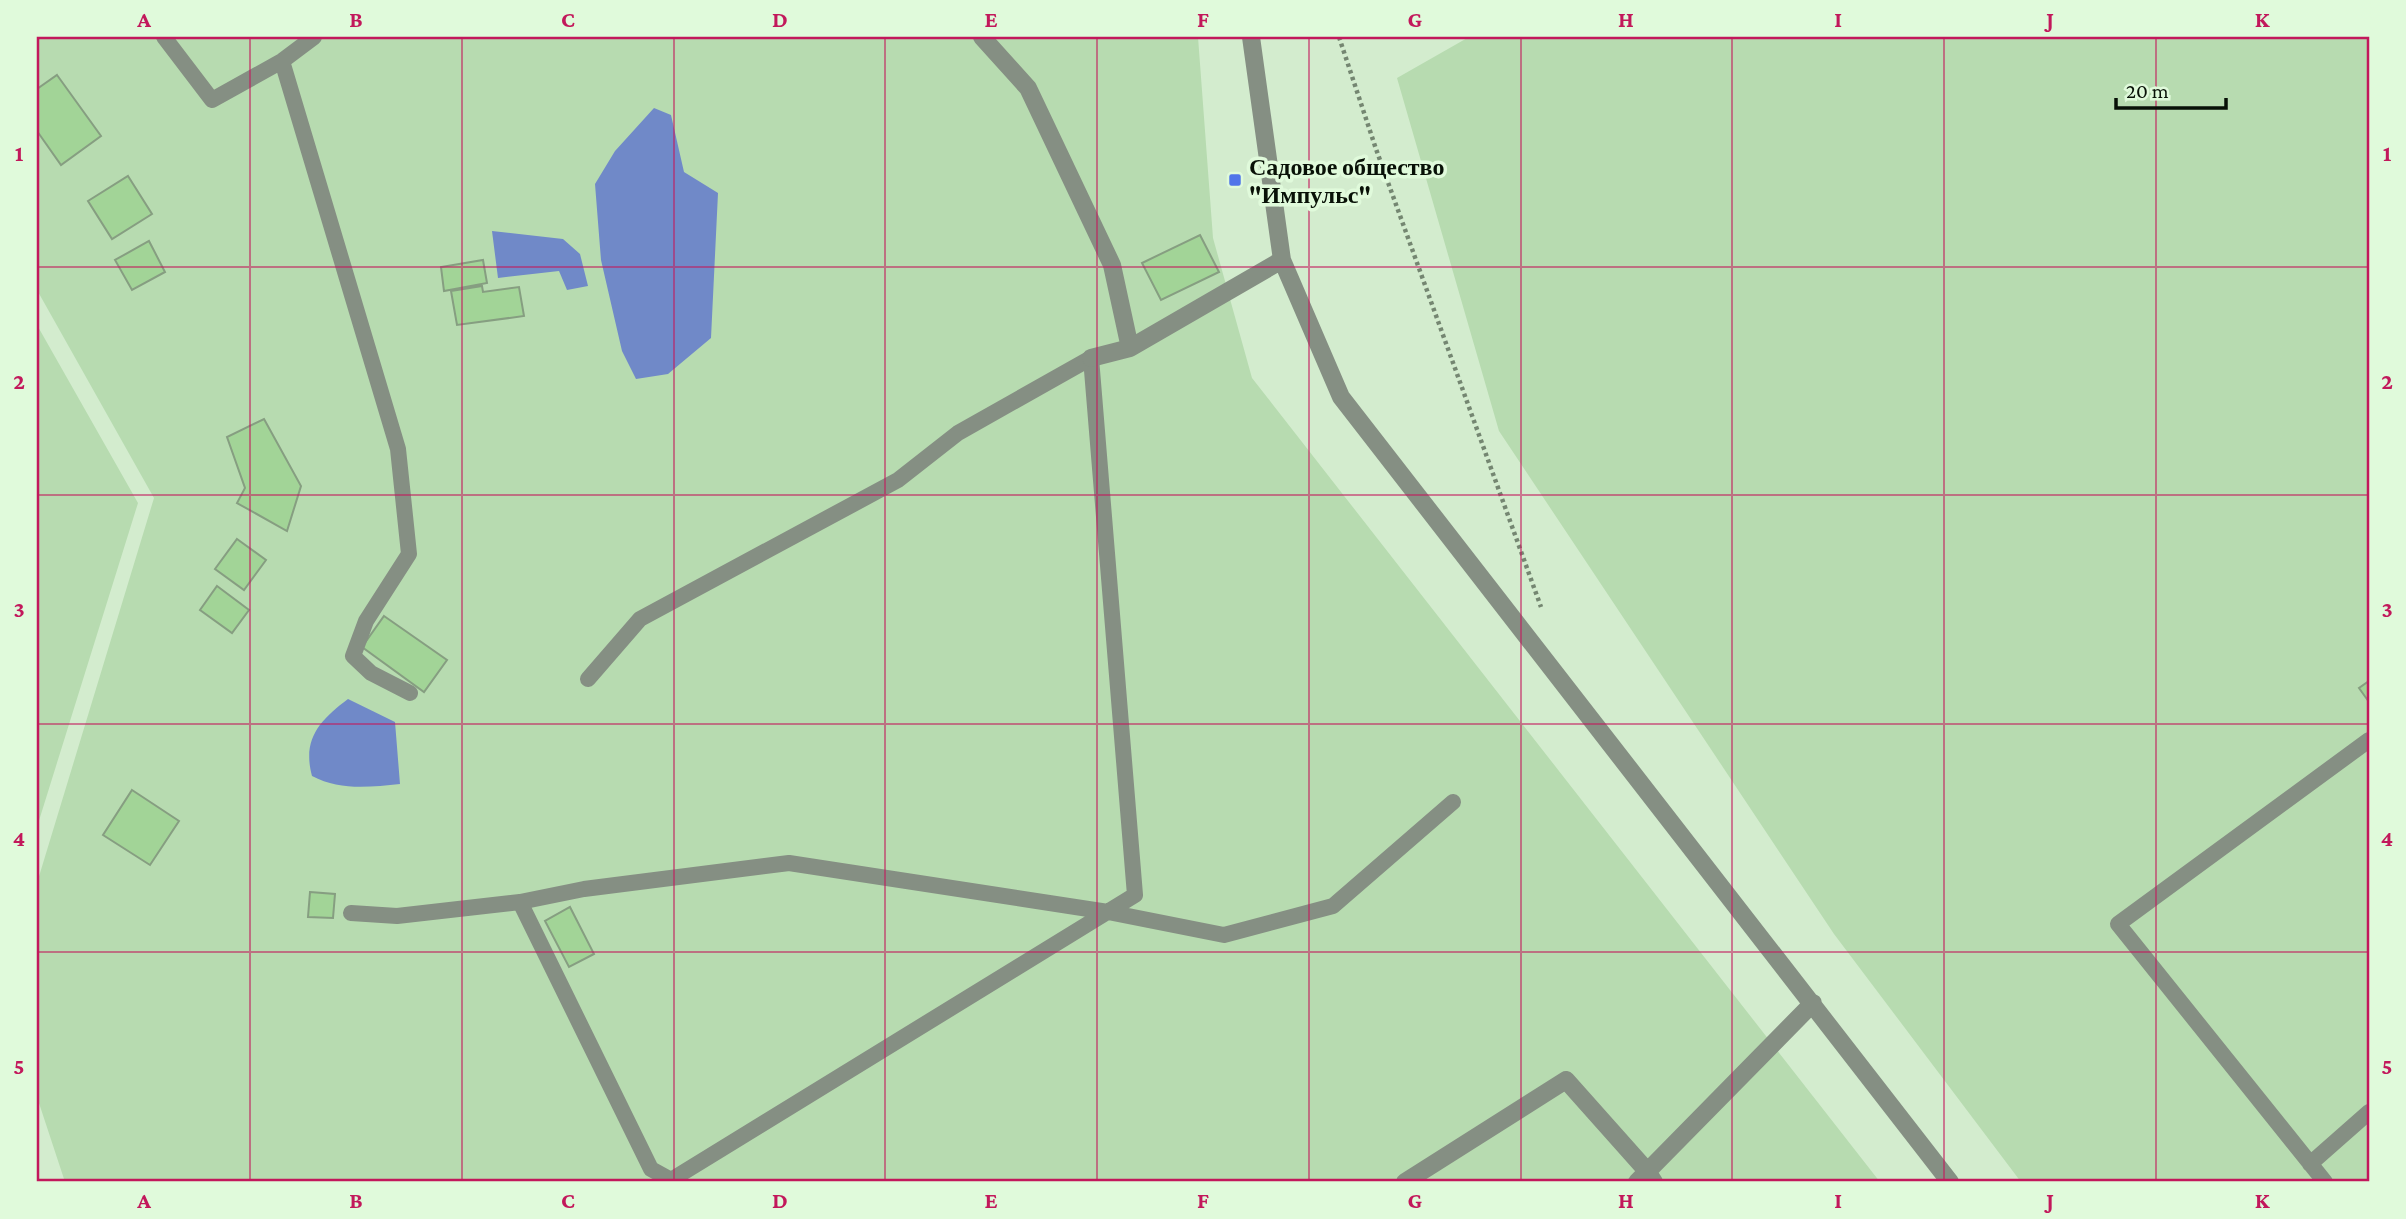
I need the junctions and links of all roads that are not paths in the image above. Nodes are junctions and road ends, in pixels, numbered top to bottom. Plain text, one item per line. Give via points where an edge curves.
1 (164, 37) edge
2 (314, 37) edge
3 (982, 37) edge
4 (1251, 37) edge
5 (282, 61) junction
6 (1282, 260) junction
7 (1130, 348) junction
8 (1091, 358) junction
9 (588, 679) dead end
10 (410, 693) dead end
11 (2369, 740) edge
12 (1452, 802) dead end
13 (520, 902) junction
14 (1108, 912) junction
15 (351, 913) dead end
16 (1813, 1003) junction
17 (2369, 1112) edge
18 (2310, 1164) junction
19 (1646, 1179) edge
20 (1405, 1182) edge
21 (1951, 1182) edge
22 (2325, 1182) edge

1 - 5 lane via 212,100
2 - 5 lane
3 - 7 street via 1028,88 1112,265
4 - 6 street
5 - 10 lane via 398,449 409,554 366,621 353,656 371,673
6 - 7 street
6 - 16 street via 1341,397
7 - 8 street
8 - 9 lane via 958,433 898,480 640,619
8 - 14 lane via 1135,895
11 - 18 lane via 2118,924
12 - 14 lane via 1333,906 1224,935
13 - 14 lane via 584,889 789,863
13 - 14 lane via 651,1169 671,1180
13 - 15 lane via 397,916
16 - 19 street
16 - 21 street
17 - 18 lane
18 - 22 lane
19 - 20 street via 1566,1080

